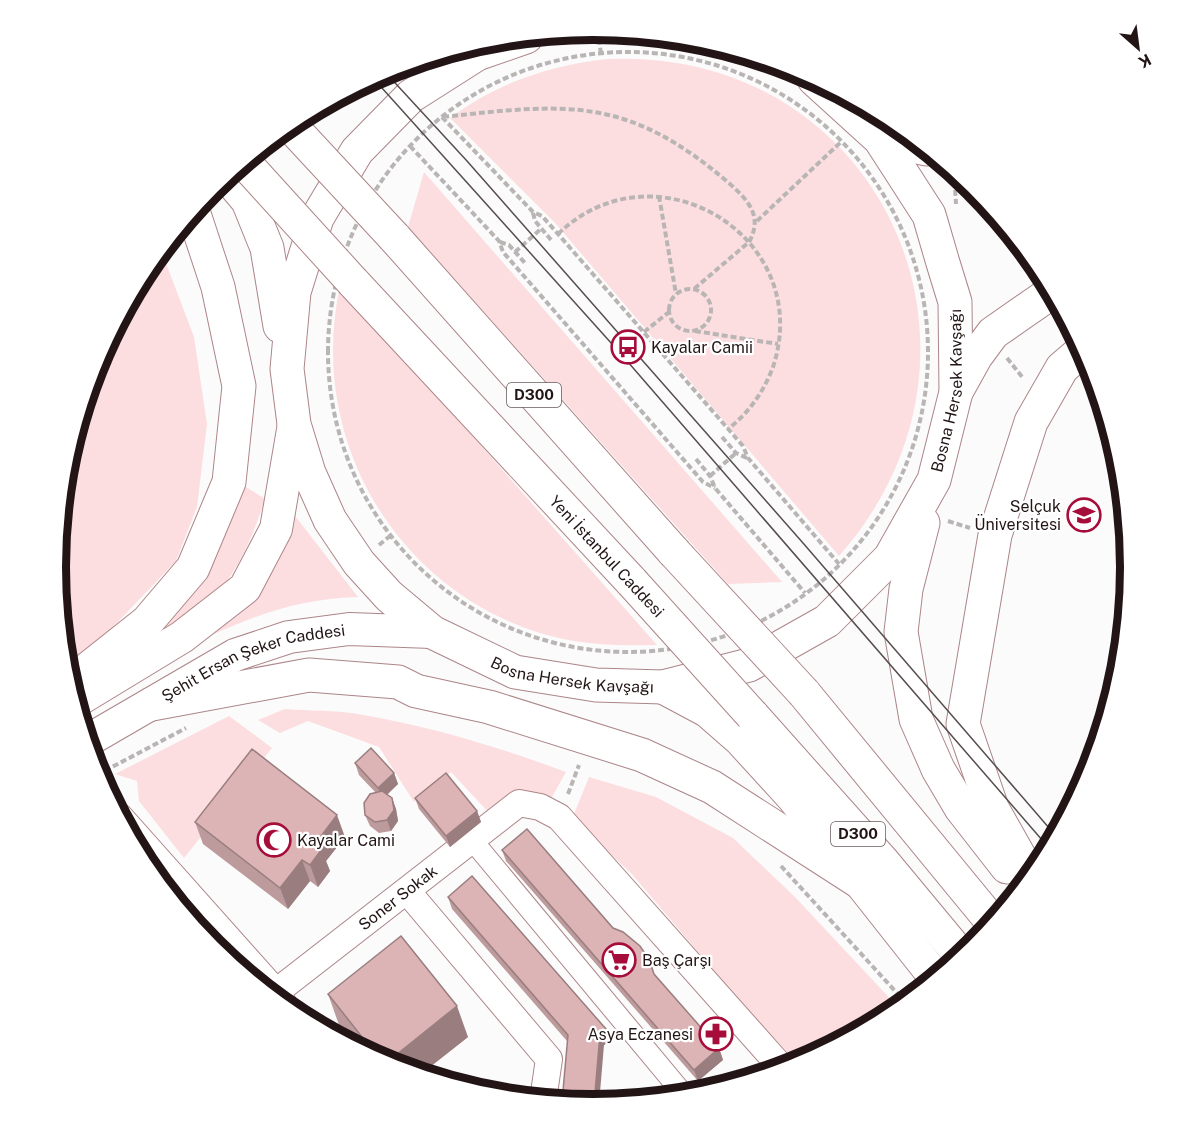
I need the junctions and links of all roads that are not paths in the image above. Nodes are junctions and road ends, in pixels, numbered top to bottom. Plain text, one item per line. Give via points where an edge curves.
1 (479, 53) edge
2 (840, 102) edge
3 (296, 132) edge
4 (880, 139) junction
5 (909, 145) edge
6 (249, 168) edge
7 (233, 183) edge
8 (196, 221) edge
9 (1045, 297) edge
10 (1076, 356) edge
11 (287, 369) junction
12 (956, 392) junction
13 (294, 424) junction
14 (934, 480) junction
15 (432, 632) junction
16 (78, 677) edge
17 (663, 687) junction
18 (82, 697) edge
19 (152, 704) junction
20 (94, 737) edge
21 (472, 840) junction
22 (148, 849) edge
23 (1026, 868) edge
24 (1017, 879) edge
25 (861, 884) junction
26 (407, 891) junction
27 (988, 916) edge
28 (956, 949) edge
29 (931, 972) edge
30 (259, 975) edge
31 (286, 996) edge
32 (776, 1061) edge
33 (678, 1087) edge
34 (544, 1092) edge

1 - 11 main road, Bosna Hersek Kavşağı via 411,96 357,151 317,218 294,292
2 - 4 main road, Bosna Hersek Kavşağı
3 - 27 main road, D300, bridge via 804,693
4 - 5 main road
4 - 12 main road, Bosna Hersek Kavşağı via 929,215 955,302
6 - 28 main road, Yeni İstanbul Caddesi / D300, bridge via 632,582 884,863
7 - 11 main road via 249,201 267,248
8 - 16 main road via 232,339 239,386 229,482 193,568 147,622
9 - 12 main road via 993,333
10 - 23 main road via 1062,368 1031,422 995,535 963,724 992,808
11 - 13 main road, Bosna Hersek Kavşağı
12 - 14 main road, Bosna Hersek Kavşağı
13 - 15 main road, Bosna Hersek Kavşağı via 309,473 330,520 359,563 389,596
13 - 18 street via 276,529 245,588 182,637
14 - 17 main road, Bosna Hersek Kavşağı via 890,558 826,621 749,665
14 - 24 main road via 906,588 901,632 916,719 961,808
15 - 17 main road, Bosna Hersek Kavşağı via 515,672 596,685
15 - 19 street, Şehit Ersan Şeker Caddesi via 349,629 289,638 235,655
17 - 25 main road via 708,711 740,739 793,797
19 - 20 street, Şehit Ersan Şeker Caddesi
19 - 25 main road via 309,675 398,682 416,692 489,707 642,756 712,788
21 - 26 street, Soner Sokak
21 - 32 street, Soner Sokak via 519,803 540,807 559,817
21 - 33 street
22 - 30 street
25 - 29 main road
26 - 31 street, Soner Sokak
26 - 34 street via 549,1059

